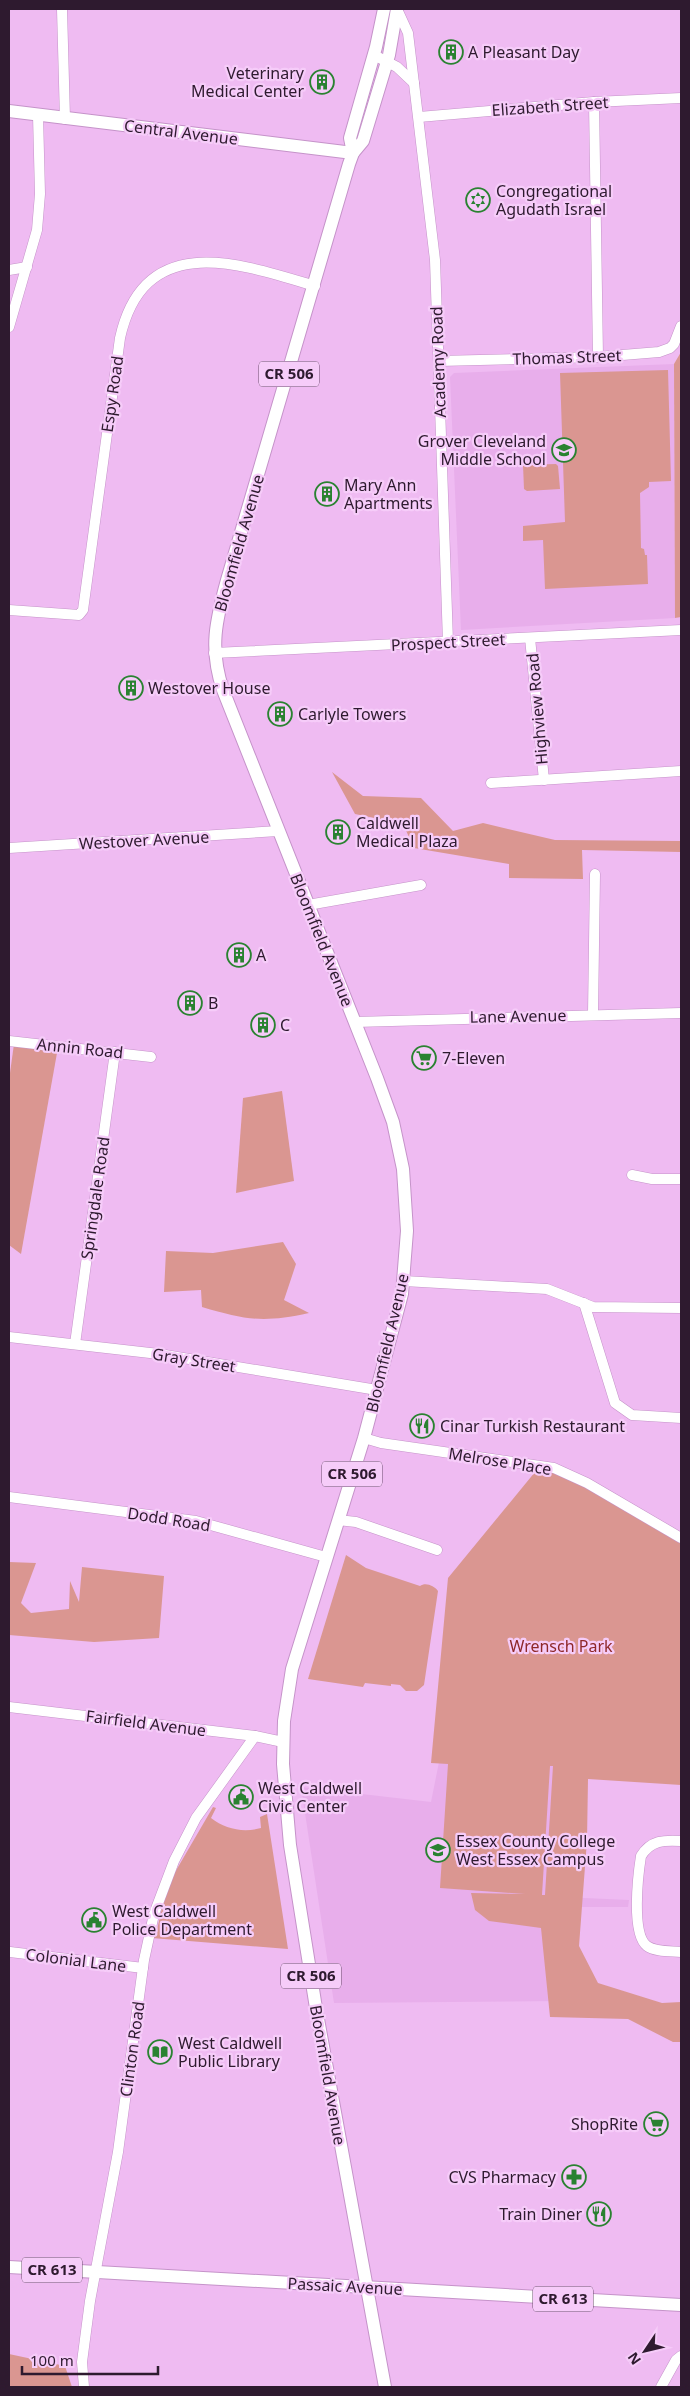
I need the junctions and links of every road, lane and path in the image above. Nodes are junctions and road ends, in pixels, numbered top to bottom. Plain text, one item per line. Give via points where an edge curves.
1 (62, 9) edge
2 (384, 9) edge
3 (397, 9) edge
4 (374, 55) junction
5 (387, 62) junction
6 (414, 83) junction
7 (681, 98) edge
8 (594, 102) junction
9 (9, 112) edge
10 (38, 115) junction
11 (419, 117) junction
12 (65, 119) junction
13 (353, 153) junction
14 (27, 267) junction
15 (9, 270) edge
16 (315, 286) junction
17 (681, 326) edge
18 (9, 327) edge
19 (598, 357) junction
20 (438, 361) junction
21 (9, 610) edge
22 (681, 630) edge
23 (530, 638) junction
24 (448, 642) junction
25 (214, 653) junction
26 (681, 771) edge
27 (544, 780) junction
28 (491, 783) dead end
29 (278, 831) junction
30 (9, 848) edge
31 (595, 874) dead end
32 (421, 885) dead end
33 (308, 905) junction
34 (681, 1012) edge
35 (593, 1014) junction
36 (355, 1022) junction
37 (9, 1041) edge
38 (114, 1052) junction
39 (151, 1057) dead end
40 (632, 1175) dead end
41 (681, 1179) edge
42 (404, 1281) junction
43 (584, 1303) junction
44 (681, 1308) edge
45 (9, 1337) edge
46 (75, 1344) junction
47 (377, 1390) junction
48 (681, 1418) edge
49 (364, 1438) junction
50 (9, 1496) edge
51 (338, 1520) junction
52 (681, 1538) edge
53 (437, 1550) dead end
54 (326, 1557) junction
55 (9, 1707) edge
56 (255, 1736) junction
57 (283, 1742) junction
58 (681, 1841) edge
59 (10, 1952) edge
60 (681, 1952) edge
61 (143, 1968) junction
62 (9, 2267) edge
63 (96, 2272) junction
64 (367, 2288) junction
65 (681, 2305) edge
66 (681, 2356) edge
67 (84, 2387) edge
68 (386, 2387) edge
69 (661, 2387) edge

1 - 12 street
2 - 4 main road, Bloomfield Avenue / CR 506
3 - 5 main road, Bloomfield Avenue / CR 506
3 - 6 street, Academy Road via 408,34
4 - 5 street
4 - 13 main road, Bloomfield Avenue / CR 506 via 350,138
5 - 6 street
5 - 13 main road, Bloomfield Avenue / CR 506 via 363,142
6 - 11 street, Academy Road
7 - 8 street, Elizabeth Street
8 - 11 street, Elizabeth Street
8 - 19 street
9 - 10 main road, Central Avenue
10 - 12 main road, Central Avenue
10 - 14 street via 40,194 37,230
11 - 20 street, Academy Road via 435,260
12 - 13 main road, Central Avenue
13 - 16 main road, Bloomfield Avenue / CR 506
14 - 15 street
14 - 18 street
16 - 21 street, Espy Road via 208,261 172,269 142,290 126,314 120,338 83,610 79,615
16 - 25 main road, Bloomfield Avenue / CR 506 via 221,602
17 - 19 street, Thomas Street via 674,344 666,350
19 - 20 street, Thomas Street
20 - 24 street, Academy Road
22 - 23 street, Prospect Street
23 - 24 street, Prospect Street
23 - 27 street, Highview Road
24 - 25 street, Prospect Street
25 - 29 main road, Bloomfield Avenue / CR 506 via 223,690
26 - 27 street, Highview Road
27 - 28 street, Highview Road
29 - 30 street, Westover Avenue
29 - 33 main road, Bloomfield Avenue / CR 506
31 - 35 street
32 - 33 street
33 - 36 main road, Bloomfield Avenue / CR 506
34 - 35 street, Lane Avenue
35 - 36 street, Lane Avenue
36 - 42 main road, Bloomfield Avenue / CR 506 via 386,1101 398,1145 407,1222
37 - 38 street, Annin Road
38 - 39 street, Annin Road
38 - 46 street, Springdale Road
40 - 41 street
42 - 43 street via 547,1289
42 - 47 main road, Bloomfield Avenue / CR 506
43 - 44 street via 608,1307
43 - 48 street via 615,1403 632,1415
45 - 46 street, Gray Street
46 - 47 street, Gray Street via 158,1354
47 - 49 main road, Bloomfield Avenue / CR 506
49 - 51 main road, Bloomfield Avenue / CR 506
49 - 52 street, Melrose Place via 554,1468
50 - 54 street, Dodd Road via 196,1521
51 - 53 street via 356,1522
51 - 54 main road, Bloomfield Avenue / CR 506
54 - 57 main road, Bloomfield Avenue / CR 506 via 292,1668
55 - 56 street, Fairfield Avenue
56 - 57 street, Fairfield Avenue
56 - 61 street, Clinton Road via 209,1798 174,1861 154,1914
57 - 64 main road, Bloomfield Avenue / CR 506 via 290,1845
58 - 60 street via 659,1841 645,1849 641,1856 637,1926 646,1946
59 - 61 street, Colonial Lane
61 - 63 street, Clinton Road via 118,2152
62 - 63 main road, Passaic Avenue / CR 613
63 - 64 main road, Passaic Avenue / CR 613
63 - 67 street, Clinton Road via 82,2362
64 - 65 main road, Passaic Avenue / CR 613
64 - 68 main road, Bloomfield Avenue / CR 506
66 - 69 street

